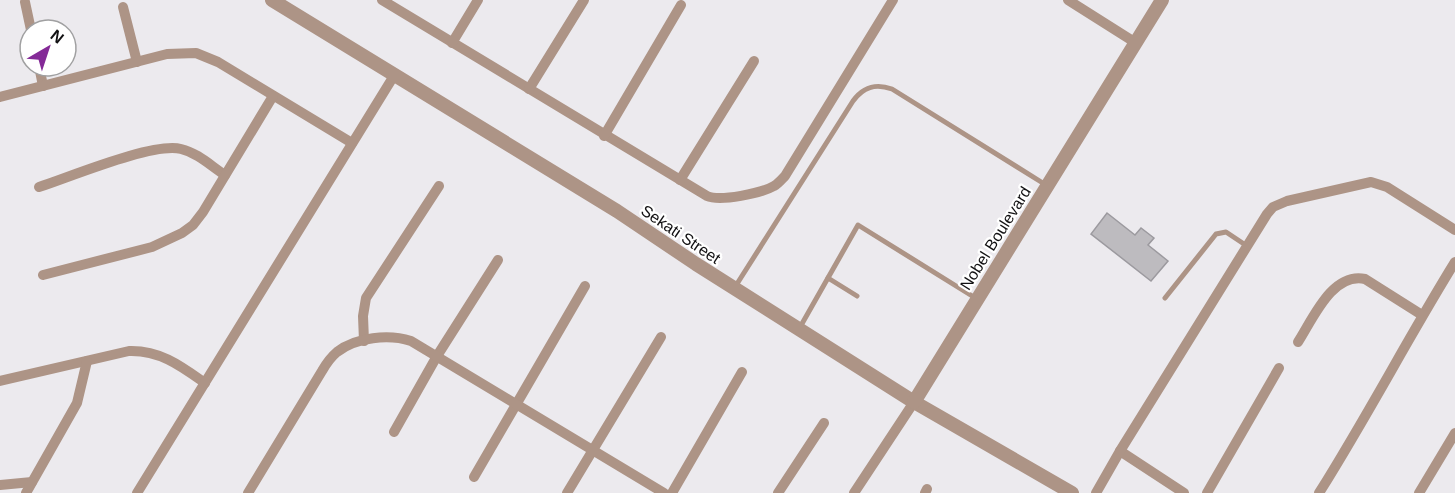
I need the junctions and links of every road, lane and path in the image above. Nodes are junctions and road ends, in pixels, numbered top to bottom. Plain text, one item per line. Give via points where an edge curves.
1 (272, 0) edge
2 (382, 0) edge
3 (478, 0) edge
4 (584, 0) edge
5 (893, 0) edge
6 (1068, 0) edge
7 (1162, 0) edge
8 (25, 2) dead end
9 (681, 5) dead end
10 (123, 7) dead end
11 (28, 18) edge
12 (1136, 43) junction
13 (452, 44) junction
14 (754, 61) dead end
15 (137, 62) junction
16 (395, 75) junction
17 (41, 78) edge
18 (43, 86) junction
19 (529, 89) junction
20 (273, 96) junction
21 (0, 97) edge
22 (604, 135) junction
23 (352, 143) junction
24 (225, 175) junction
25 (680, 180) junction
26 (439, 186) dead end
27 (1047, 186) junction
28 (39, 187) dead end
29 (1455, 230) edge
30 (1247, 246) junction
31 (498, 260) dead end
32 (1455, 262) edge
33 (43, 275) dead end
34 (828, 278) junction
35 (585, 286) dead end
36 (734, 288) junction
37 (857, 296) dead end
38 (1165, 298) dead end
39 (976, 299) junction
40 (1422, 315) junction
41 (798, 329) junction
42 (660, 337) dead end
43 (364, 341) junction
44 (1298, 342) dead end
45 (437, 356) junction
46 (87, 361) junction
47 (1280, 368) dead end
48 (742, 372) dead end
49 (0, 381) edge
50 (205, 383) junction
51 (914, 402) junction
52 (517, 405) junction
53 (824, 423) dead end
54 (394, 432) dead end
55 (1455, 434) edge
56 (594, 450) junction
57 (1120, 451) junction
58 (474, 477) dead end
59 (32, 482) junction
60 (0, 485) edge
61 (26, 493) edge
62 (138, 493) edge
63 (248, 493) edge
64 (567, 493) edge
65 (664, 493) edge
66 (672, 493) edge
67 (778, 493) edge
68 (854, 493) edge
69 (1072, 493) edge
70 (1096, 493) edge
71 (1184, 493) edge
72 (1207, 493) edge
73 (1319, 493) edge
74 (1419, 493) edge

1 - 16 street, Sekati Street
2 - 13 street
3 - 13 street
4 - 19 street
5 - 25 street via 785,176 774,186 717,200
6 - 12 street
7 - 12 street, Nobel Boulevard
8 - 11 street
9 - 22 street
10 - 15 street
12 - 27 street, Nobel Boulevard
13 - 19 street
14 - 25 street
15 - 18 street
15 - 20 street via 167,54 196,53
16 - 23 street
16 - 36 street, Sekati Street
17 - 18 street
18 - 21 street
19 - 22 street
20 - 23 street
20 - 24 street
22 - 25 street
23 - 50 street
24 - 28 street via 195,154 166,148
24 - 33 street via 203,212 182,233 152,247
26 - 43 street via 366,298
27 - 36 lane via 892,89 874,86 859,93 853,101
27 - 39 street, Nobel Boulevard
29 - 30 street via 1387,187 1363,182 1279,204 1267,214
30 - 38 lane via 1226,232 1216,234
30 - 57 street
31 - 45 street
32 - 40 street
34 - 37 lane
34 - 39 lane via 858,225
34 - 41 lane
35 - 52 street
36 - 41 street, Sekati Street
39 - 51 street, Nobel Boulevard
40 - 44 street via 1356,277 1334,289
40 - 73 street
41 - 51 street, Sekati Street
42 - 56 street
43 - 45 street via 400,338
43 - 63 street via 342,349 328,362
45 - 52 street
45 - 54 street
46 - 49 street
46 - 50 street via 129,351 149,351 177,363
46 - 59 street via 77,403
47 - 72 street
48 - 66 street
50 - 62 street
51 - 68 street, Nobel Boulevard
51 - 69 street, Sekati Street
52 - 56 street
52 - 58 street
53 - 67 street
55 - 74 street
56 - 64 street
56 - 65 street
57 - 70 street
57 - 71 street
59 - 60 street
59 - 61 street

